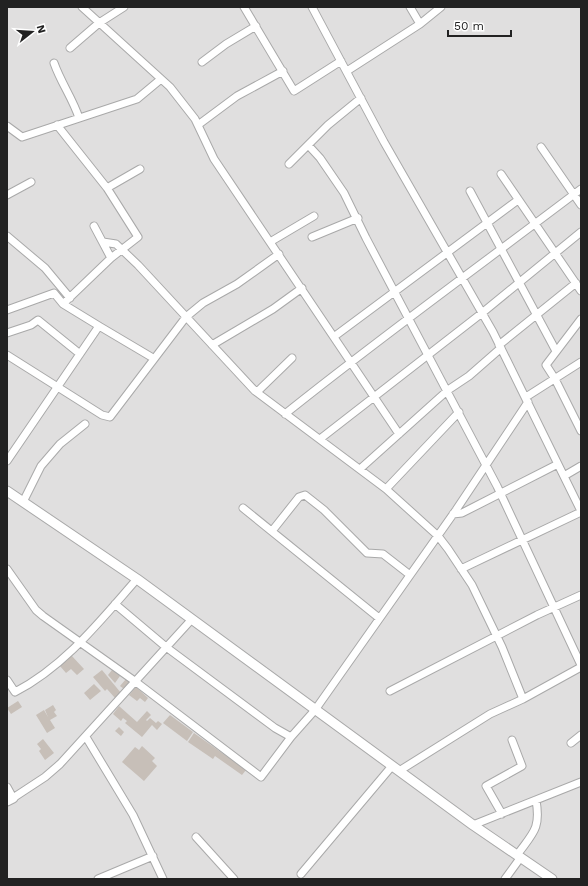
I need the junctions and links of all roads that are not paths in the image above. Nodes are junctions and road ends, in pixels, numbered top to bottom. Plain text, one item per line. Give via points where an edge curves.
1 (82, 7) edge
2 (124, 7) edge
3 (244, 7) edge
4 (312, 7) edge
5 (410, 7) edge
6 (441, 7) edge
7 (99, 23) junction
8 (420, 24) junction
9 (256, 26) junction
10 (70, 48) dead end
11 (341, 61) junction
12 (202, 62) dead end
13 (54, 64) dead end
14 (283, 71) junction
15 (347, 71) junction
16 (161, 79) junction
17 (360, 98) junction
18 (80, 118) junction
19 (57, 125) junction
20 (198, 125) junction
21 (7, 126) edge
22 (309, 146) junction
23 (541, 147) dead end
24 (289, 164) dead end
25 (140, 168) dead end
26 (501, 174) dead end
27 (31, 182) dead end
28 (107, 188) junction
29 (581, 189) edge
30 (470, 191) dead end
31 (574, 194) junction
32 (7, 195) edge
33 (518, 200) junction
34 (581, 205) edge
35 (314, 216) dead end
36 (358, 218) junction
37 (486, 223) junction
38 (535, 224) junction
39 (94, 226) dead end
40 (581, 232) edge
41 (312, 237) dead end
42 (8, 241) edge
43 (103, 242) junction
44 (270, 242) junction
45 (502, 249) junction
46 (122, 250) junction
47 (447, 253) junction
48 (555, 253) junction
49 (278, 254) junction
50 (111, 258) junction
51 (462, 280) junction
52 (520, 282) junction
53 (576, 283) junction
54 (302, 288) junction
55 (396, 291) junction
56 (581, 291) edge
57 (70, 298) junction
58 (63, 304) junction
59 (7, 310) edge
60 (482, 313) junction
61 (538, 314) junction
62 (186, 317) junction
63 (408, 318) junction
64 (581, 319) edge
65 (99, 326) junction
66 (7, 333) edge
67 (335, 336) junction
68 (212, 345) junction
69 (500, 346) junction
70 (556, 351) junction
71 (80, 354) junction
72 (428, 354) junction
73 (7, 355) edge
74 (153, 358) junction
75 (292, 358) dead end
76 (350, 362) junction
77 (581, 362) edge
78 (555, 379) junction
79 (58, 386) junction
80 (448, 390) junction
81 (257, 392) junction
82 (374, 397) junction
83 (527, 400) junction
84 (459, 412) junction
85 (285, 414) junction
86 (85, 424) dead end
87 (581, 431) edge
88 (399, 434) junction
89 (320, 439) junction
90 (7, 461) edge
91 (558, 464) junction
92 (486, 465) junction
93 (581, 466) edge
94 (360, 469) junction
95 (564, 476) junction
96 (386, 489) junction
97 (7, 491) edge
98 (500, 493) junction
99 (23, 502) junction
100 (243, 508) dead end
101 (581, 512) edge
102 (454, 514) junction
103 (272, 531) junction
104 (438, 536) junction
105 (522, 540) junction
106 (7, 569) edge
107 (461, 569) junction
108 (410, 575) junction
109 (137, 579) junction
110 (581, 595) edge
111 (115, 604) junction
112 (554, 608) junction
113 (379, 618) junction
114 (192, 619) junction
115 (496, 636) junction
116 (79, 643) junction
117 (166, 648) junction
118 (581, 666) edge
119 (7, 680) edge
120 (136, 682) junction
121 (390, 691) dead end
122 (523, 699) junction
123 (315, 710) junction
124 (581, 735) edge
125 (86, 737) junction
126 (291, 737) junction
127 (512, 740) dead end
128 (572, 742) dead end
129 (396, 769) junction
130 (581, 782) edge
131 (7, 787) edge
132 (10, 799) edge
133 (536, 800) junction
134 (502, 814) junction
135 (473, 825) junction
136 (196, 838) dead end
137 (153, 856) junction
138 (519, 856) junction
139 (301, 874) dead end
140 (115, 876) edge
141 (98, 879) edge
142 (163, 879) edge
143 (234, 879) edge
144 (505, 879) edge
145 (552, 879) edge

1 - 7 street
2 - 7 street
3 - 9 street
4 - 11 street
5 - 8 street
6 - 8 street
7 - 10 street
7 - 16 street
8 - 15 street
9 - 12 street
9 - 14 street
11 - 14 street via 294,91
11 - 15 street
13 - 18 street
14 - 20 street via 230,101
15 - 17 street
16 - 18 street via 137,99
16 - 20 street
17 - 22 street via 328,125
17 - 47 street
18 - 19 street
19 - 21 street via 22,137
19 - 28 street
20 - 44 street via 214,159
22 - 24 street
22 - 36 street via 344,192
23 - 31 street
25 - 28 street
26 - 33 street
27 - 32 street
28 - 46 street via 138,237
29 - 31 street
30 - 37 street
31 - 34 street
31 - 38 street
33 - 37 street
33 - 38 street
35 - 44 street
36 - 41 street
36 - 55 street via 366,238
37 - 45 street
37 - 47 street
38 - 45 street
38 - 48 street
39 - 43 street
40 - 48 street
42 - 57 street via 45,268
43 - 46 street via 116,244
43 - 50 street
44 - 49 street
45 - 51 street
45 - 52 street
46 - 50 street
46 - 62 street
47 - 51 street
47 - 55 street
48 - 52 street
48 - 53 street
49 - 54 street
49 - 62 street via 237,284 202,303
50 - 57 street
51 - 60 street
51 - 63 street
52 - 60 street
52 - 61 street
53 - 56 street
53 - 61 street
54 - 67 street
54 - 68 street via 273,309
55 - 63 street
55 - 67 street
57 - 58 street
58 - 59 street via 54,294
58 - 65 street
60 - 69 street
60 - 72 street
61 - 69 street
61 - 70 street
62 - 68 street
62 - 74 street
63 - 72 street
63 - 76 street
64 - 70 street
65 - 71 street
65 - 74 street
66 - 71 street via 38,320
67 - 76 street
68 - 81 street
69 - 80 street via 469,376
69 - 83 street
70 - 78 street via 546,365
71 - 79 street
72 - 80 street
72 - 82 street
73 - 79 street
74 - 79 street via 110,417 102,415
75 - 81 street
76 - 82 street
76 - 85 street
77 - 78 street
78 - 83 street
78 - 87 street
79 - 90 street
80 - 84 street
80 - 88 street
81 - 85 street
82 - 88 street
82 - 89 street
83 - 91 street
83 - 92 street
84 - 92 street
84 - 96 street
85 - 89 street
86 - 99 street via 60,444 41,466
88 - 94 street
89 - 94 street
91 - 95 street
91 - 98 street
92 - 98 street
92 - 102 street
93 - 95 street
94 - 96 street
95 - 101 street
96 - 104 street
97 - 99 street
98 - 102 street via 462,513
98 - 105 street
99 - 109 street
100 - 103 street
101 - 105 street
102 - 104 street
103 - 108 street via 299,497 305,495 324,510 367,553 383,554
103 - 113 street
104 - 107 street
104 - 108 street
105 - 107 street
105 - 112 street
106 - 116 street via 36,610
107 - 115 street via 472,585
108 - 113 street
109 - 111 street
109 - 114 street
110 - 112 street
111 - 116 street
111 - 117 street
112 - 115 street
112 - 118 street
113 - 123 street
114 - 117 street
114 - 123 street
115 - 121 street
115 - 122 street
116 - 119 street via 41,677 15,692
116 - 120 street
117 - 120 street
117 - 126 street
118 - 122 street
120 - 125 street
120 - 126 street via 261,777
122 - 129 street via 490,714
123 - 126 street
123 - 129 street
124 - 128 street
125 - 132 street via 45,777
125 - 137 street via 133,815
127 - 134 street via 522,766 486,786
129 - 135 street
129 - 139 street
130 - 133 street
131 - 132 street
133 - 134 street
133 - 138 street via 539,816 535,831
134 - 135 street
135 - 138 street
136 - 143 street
137 - 140 street
137 - 142 street
138 - 144 street
138 - 145 street
140 - 141 street

